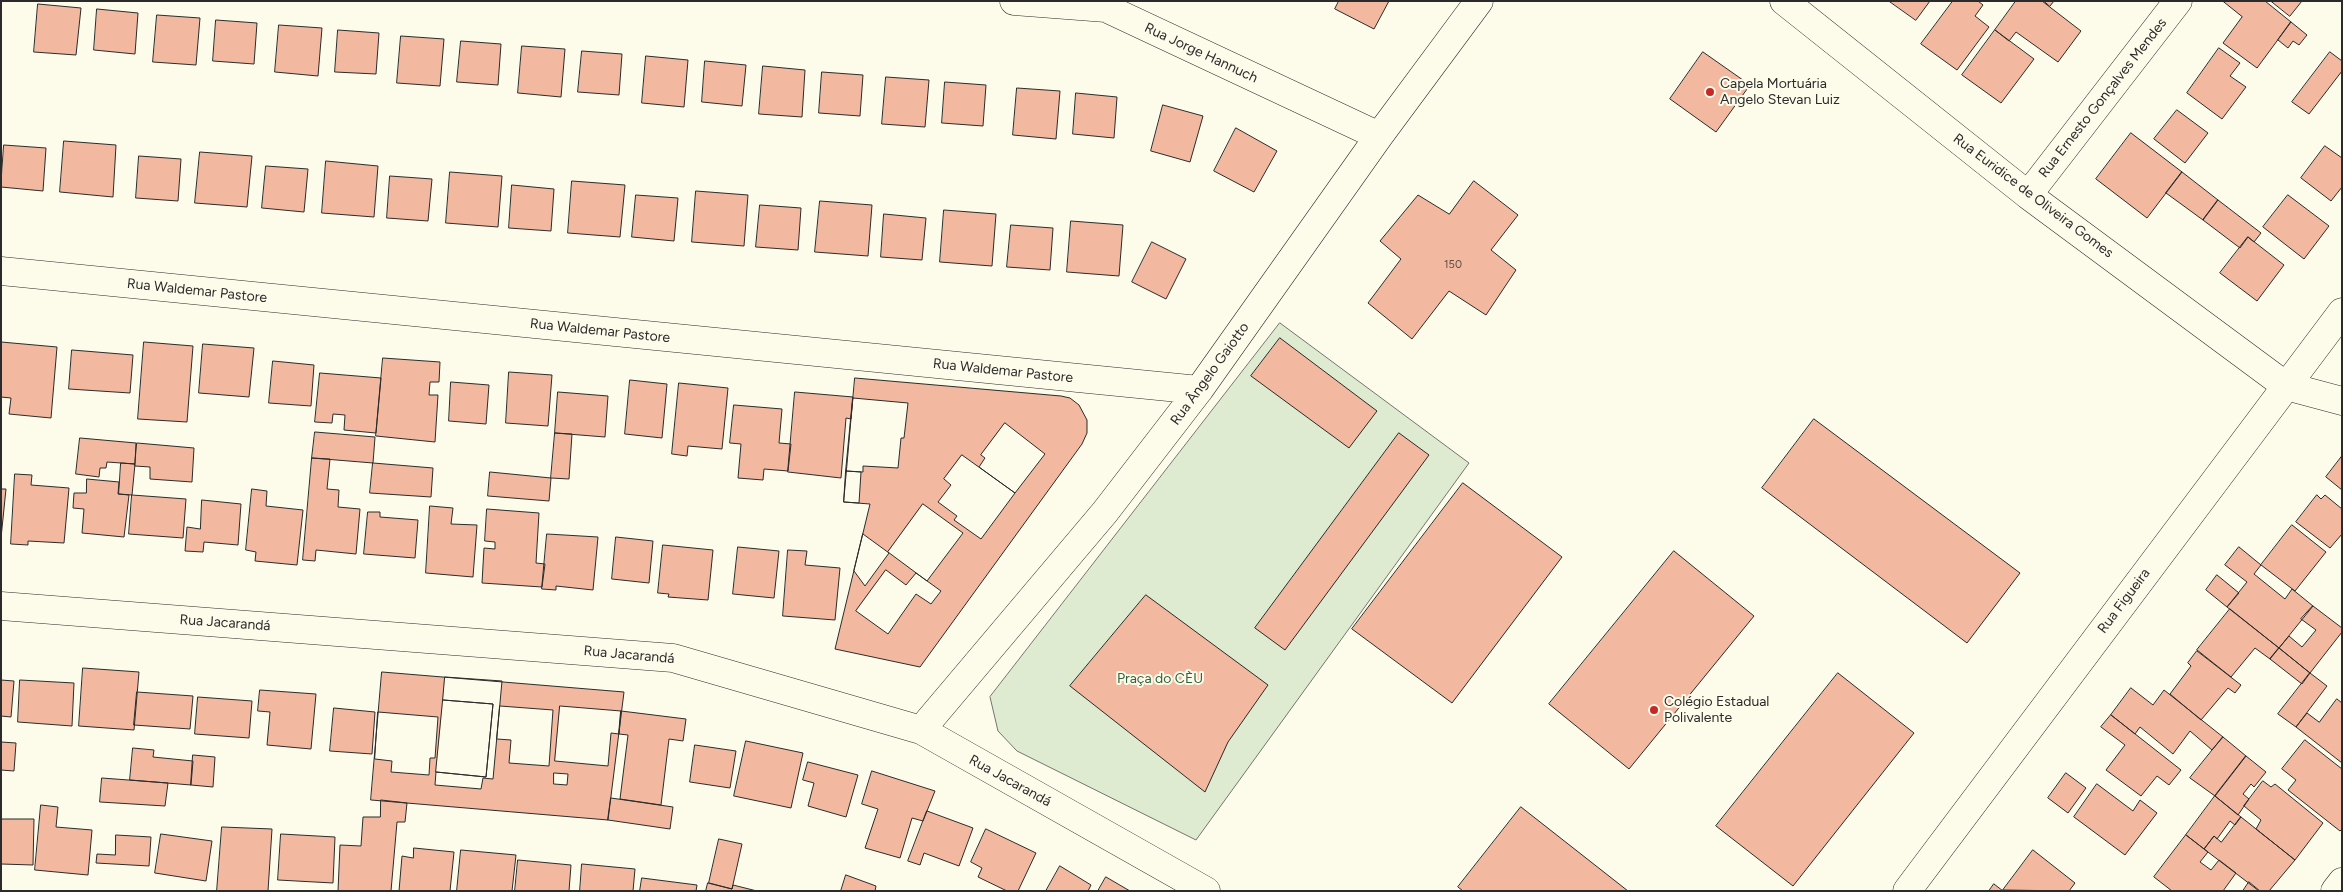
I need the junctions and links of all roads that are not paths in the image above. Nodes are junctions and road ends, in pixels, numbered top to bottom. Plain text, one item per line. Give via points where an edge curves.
1 (1014, 1) edge
2 (1479, 1) edge
3 (1784, 1) edge
4 (2178, 1) edge
5 (1379, 136) junction
6 (2028, 194) junction
7 (1, 271) edge
8 (2342, 312) edge
9 (2286, 386) junction
10 (1199, 390) junction
11 (2342, 401) edge
12 (1, 606) edge
13 (921, 730) junction
14 (2342, 882) edge
15 (1206, 891) edge
16 (1907, 891) edge
17 (2335, 891) edge

1 - 5 street, Rua Jorge Hannuch via 1106,8
2 - 5 street, Rua Ângelo Gaiotto
3 - 6 street, Rua Euridice de Oliveira Gomes
4 - 6 street, Rua Ernesto Gonçalves Mendes
5 - 10 street, Rua Ângelo Gaiotto
6 - 9 street, Rua Euridice de Oliveira Gomes
7 - 10 street, Rua Waldemar Pastore
8 - 9 street, Rua Figueira
9 - 11 street
9 - 16 street, Rua Figueira
10 - 13 street, Rua Ângelo Gaiotto via 1105,512
12 - 13 street, Rua Jacarandá via 674,658
13 - 15 street, Rua Jacarandá
14 - 17 street

